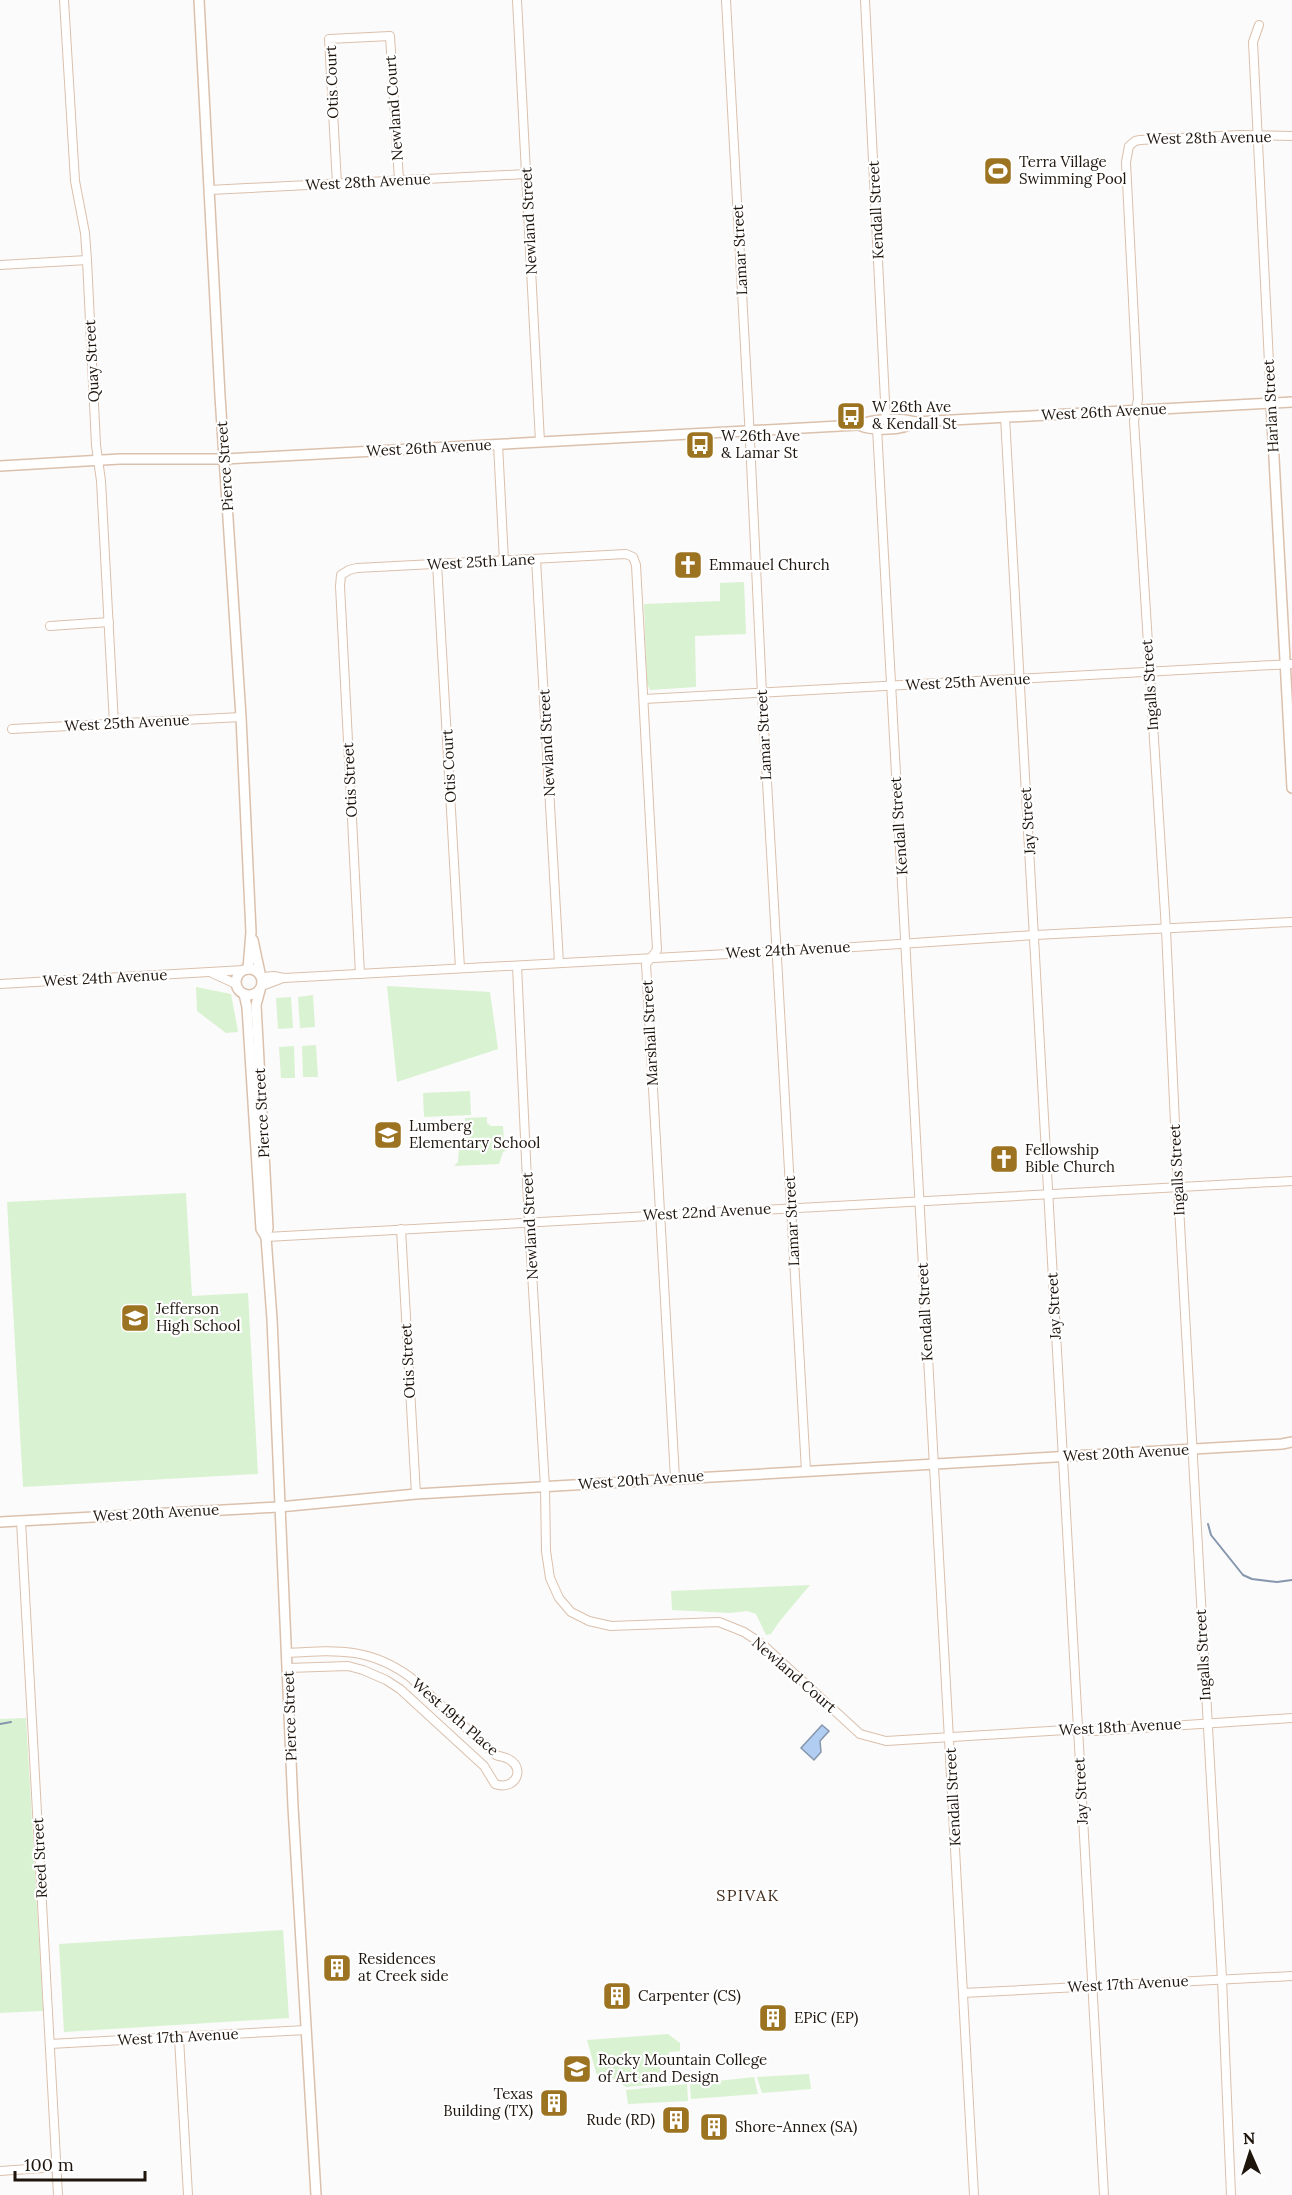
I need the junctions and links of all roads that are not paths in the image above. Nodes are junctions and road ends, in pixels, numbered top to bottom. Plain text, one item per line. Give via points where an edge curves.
1 (64, 0) edge
2 (199, 0) edge
3 (517, 0) edge
4 (726, 0) edge
5 (865, 0) edge
6 (1259, 25) dead end
7 (390, 36) joint
8 (1257, 136) junction
9 (1292, 136) edge
10 (1129, 146) joint
11 (526, 174) junction
12 (399, 180) junction
13 (337, 184) junction
14 (210, 190) junction
15 (87, 260) junction
16 (0, 265) edge
17 (1292, 402) edge
18 (1271, 403) junction
19 (1136, 410) junction
20 (1005, 417) junction
21 (886, 421) junction
22 (915, 422) junction
23 (858, 425) junction
24 (877, 428) junction
25 (749, 431) junction
26 (540, 442) junction
27 (498, 444) junction
28 (225, 459) junction
29 (98, 461) junction
30 (0, 466) edge
31 (633, 557) joint
32 (536, 559) junction
33 (504, 561) junction
34 (437, 564) junction
35 (340, 586) joint
36 (109, 622) junction
37 (50, 626) dead end
38 (1288, 664) edge
39 (1149, 672) junction
40 (1019, 679) junction
41 (890, 686) junction
42 (762, 693) junction
43 (644, 699) junction
44 (241, 717) junction
45 (114, 724) junction
46 (12, 729) dead end
47 (1292, 788) edge
48 (1292, 922) edge
49 (1166, 930) junction
50 (251, 932) junction
51 (1035, 935) junction
52 (906, 943) junction
53 (778, 951) junction
54 (650, 958) junction
55 (559, 963) junction
56 (517, 966) junction
57 (460, 968) junction
58 (246, 969) junction
59 (211, 973) junction
60 (360, 974) junction
61 (261, 982) junction
62 (0, 984) edge
63 (236, 984) junction
64 (244, 994) junction
65 (1292, 1181) edge
66 (1178, 1188) junction
67 (1048, 1195) junction
68 (920, 1202) junction
69 (791, 1207) junction
70 (660, 1214) junction
71 (529, 1223) junction
72 (401, 1229) junction
73 (266, 1237) junction
74 (1289, 1444) edge
75 (1192, 1449) junction
76 (1063, 1457) junction
77 (933, 1463) junction
78 (806, 1470) junction
79 (675, 1478) junction
80 (545, 1486) junction
81 (416, 1494) junction
82 (279, 1507) junction
83 (0, 1521) edge
84 (21, 1521) junction
85 (287, 1653) junction
86 (288, 1668) junction
87 (1292, 1718) edge
88 (1207, 1723) junction
89 (1077, 1731) junction
90 (861, 1734) joint
91 (949, 1737) junction
92 (1292, 1976) edge
93 (1222, 1979) junction
94 (1092, 1986) junction
95 (963, 1993) junction
96 (306, 2030) junction
97 (179, 2037) junction
98 (50, 2044) junction
99 (57, 2168) junction
100 (0, 2171) edge
101 (58, 2195) edge
102 (188, 2195) edge
103 (316, 2195) edge
104 (974, 2195) edge
105 (1104, 2195) edge
106 (1231, 2195) edge

1 - 15 street, Quay Street via 75,181
2 - 14 street, Pierce Street
3 - 11 street, Newland Street
4 - 25 street, Lamar Street
5 - 21 street, Kendall Street
6 - 8 street, Harlan Street via 1253,42
7 - 12 street, Newland Court
7 - 13 street, Otis Court via 329,39
8 - 9 street, West 28th Avenue
8 - 10 street, West 28th Avenue via 1140,140
8 - 18 street, Harlan Street
10 - 19 street, Ingalls Street via 1126,162
11 - 12 street, West 28th Avenue
11 - 26 street, Newland Street
12 - 13 street, West 28th Avenue
13 - 14 street, West 28th Avenue
14 - 28 street, Pierce Street
15 - 16 street
15 - 29 street, Quay Street
17 - 18 street, West 26th Avenue
18 - 19 street, West 26th Avenue
18 - 38 street, Harlan Street
19 - 20 street, West 26th Avenue
19 - 39 street, Ingalls Street
20 - 22 street, West 26th Avenue
20 - 40 street, Jay Street
21 - 22 street, West 26th Avenue
21 - 23 street, West 26th Avenue
22 - 24 street, West 26th Avenue via 908,427
23 - 24 street, West 26th Avenue
23 - 25 street, West 26th Avenue
24 - 41 street, Kendall Street
25 - 26 street, West 26th Avenue
25 - 42 street, Lamar Street
26 - 27 street, West 26th Avenue
27 - 28 street, West 26th Avenue
27 - 33 street
28 - 29 street, West 26th Avenue
28 - 44 street, Pierce Street
29 - 30 street, West 26th Avenue
29 - 36 street, Quay Street
31 - 32 street, West 25th Lane via 626,554
31 - 43 street, Marshall Street
32 - 33 street, West 25th Lane
32 - 55 street, Newland Street
33 - 34 street, West 25th Lane
34 - 35 street, West 25th Lane via 348,570 341,575
34 - 57 street, Otis Court
35 - 60 street, Otis Street
36 - 37 street
36 - 45 street, Quay Street
38 - 39 street, West 25th Avenue
38 - 47 street, Harlan Street
39 - 40 street, West 25th Avenue
39 - 49 street, Ingalls Street
40 - 41 street, West 25th Avenue
40 - 51 street, Jay Street
41 - 42 street, West 25th Avenue
41 - 52 street, Kendall Street
42 - 43 street, West 25th Avenue
42 - 53 street, Lamar Street
43 - 54 street, Marshall Street via 657,949
44 - 45 street, West 25th Avenue
44 - 50 street, Pierce Street
45 - 46 street, West 25th Avenue
48 - 49 street, West 24th Avenue
49 - 51 street, West 24th Avenue
49 - 66 street, Ingalls Street
50 - 58 street, Pierce Street
50 - 61 street, Pierce Street
51 - 52 street, West 24th Avenue
51 - 67 street, Jay Street
52 - 53 street, West 24th Avenue
52 - 68 street, Kendall Street
53 - 54 street, West 24th Avenue
53 - 69 street, Lamar Street
54 - 55 street, West 24th Avenue
54 - 70 street, Marshall Street via 646,965
55 - 56 street, West 24th Avenue
56 - 57 street, West 24th Avenue
56 - 71 street, Newland Street
57 - 60 street, West 24th Avenue
58 - 59 street, West 24th Avenue
58 - 61 street
58 - 63 street via 237,976
59 - 62 street, West 24th Avenue
59 - 63 street, West 24th Avenue
60 - 61 street, West 24th Avenue via 274,976
61 - 64 street via 253,995
61 - 73 street, Pierce Street via 256,1005
63 - 64 street
64 - 73 street, Pierce Street via 261,1228
65 - 66 street, West 22nd Avenue
66 - 67 street, West 22nd Avenue
66 - 75 street, Ingalls Street
67 - 68 street, West 22nd Avenue
67 - 76 street, Jay Street
68 - 69 street, West 22nd Avenue
68 - 77 street, Kendall Street
69 - 70 street, West 22nd Avenue
69 - 78 street, Lamar Street
70 - 71 street, West 22nd Avenue
70 - 79 street, Marshall Street
71 - 72 street, West 22nd Avenue
71 - 80 street, Newland Street
72 - 73 street, West 22nd Avenue
72 - 81 street, Otis Street
73 - 82 street, Pierce Street
74 - 75 street, West 20th Avenue
75 - 76 street, West 20th Avenue
75 - 88 street, Ingalls Street
76 - 77 street, West 20th Avenue
76 - 89 street, Jay Street
77 - 78 street, West 20th Avenue
77 - 91 street, Kendall Street
78 - 79 street, West 20th Avenue
79 - 80 street, West 20th Avenue
80 - 81 street, West 20th Avenue
80 - 90 street, Newland Court via 550,1578 559,1598 572,1612 611,1626 719,1622 744,1632
81 - 82 street, West 20th Avenue
82 - 84 street, West 20th Avenue
82 - 85 street, Pierce Street
83 - 84 street, West 20th Avenue
84 - 98 street, Reed Street
85 - 86 street, Pierce Street
85 - 86 street, West 19th Place via 349,1651 394,1667 496,1755 513,1762 516,1777 506,1786 495,1784 484,1766 400,1689 379,1676 348,1666
86 - 96 street, Pierce Street
87 - 88 street, West 18th Avenue
88 - 89 street, West 18th Avenue
88 - 93 street, Ingalls Street
89 - 91 street, West 18th Avenue
89 - 94 street, Jay Street
90 - 91 street, West 18th Avenue via 886,1742
91 - 95 street, Kendall Street
92 - 93 street, West 17th Avenue
93 - 94 street, West 17th Avenue
93 - 106 street, Ingalls Street
94 - 95 street, West 17th Avenue
94 - 105 street, Jay Street
95 - 104 street, Kendall Street
96 - 97 street, West 17th Avenue
96 - 103 street, Pierce Street
97 - 98 street, West 17th Avenue
97 - 102 street
98 - 99 street, Reed Street
99 - 100 street
99 - 101 street, Reed Street

